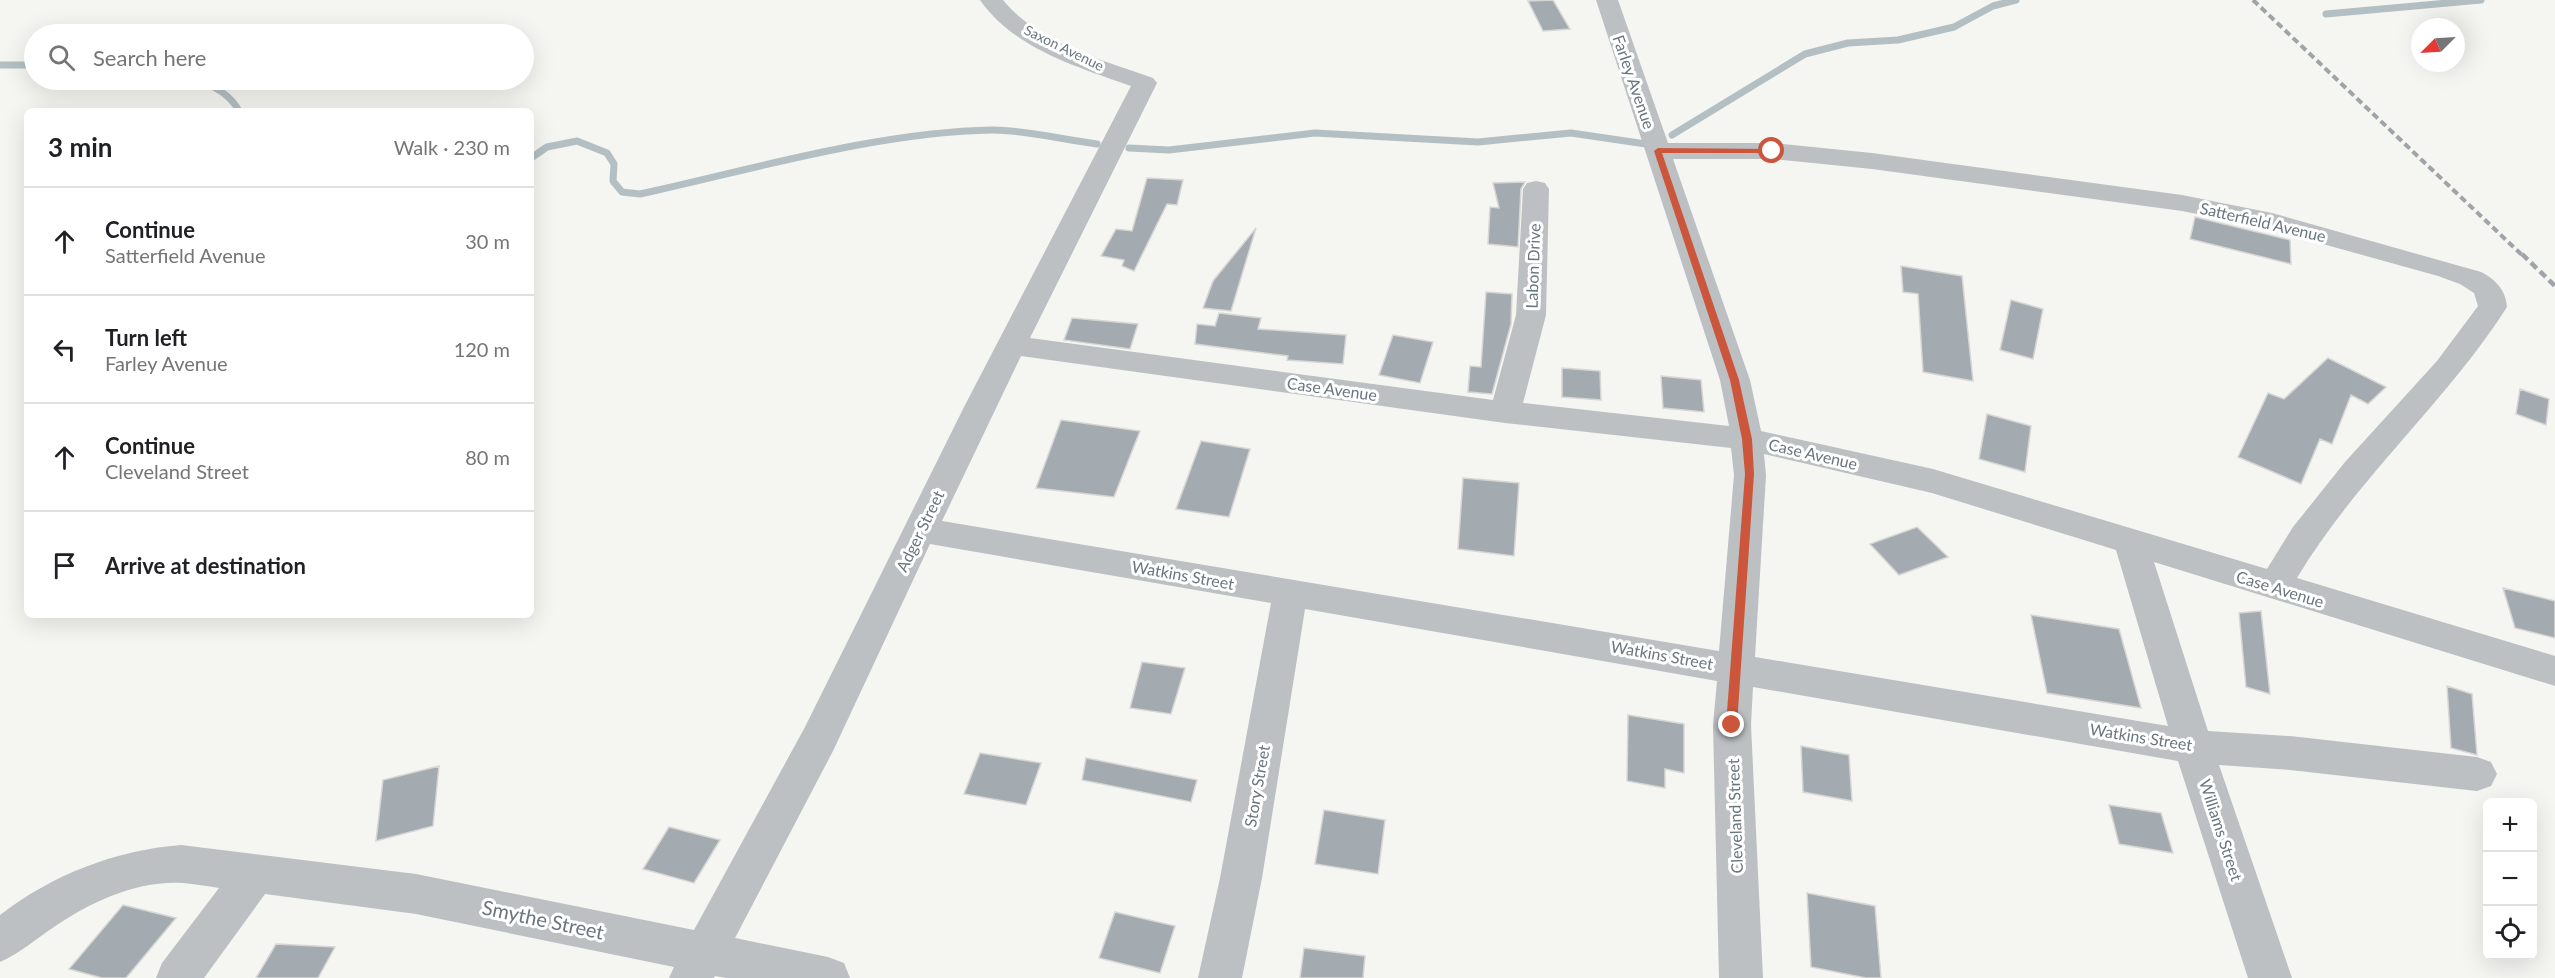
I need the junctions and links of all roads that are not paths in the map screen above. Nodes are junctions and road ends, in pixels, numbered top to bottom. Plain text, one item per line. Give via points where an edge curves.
1 (991, 0) edge
2 (1607, 0) edge
3 (1145, 83) joint
4 (1658, 151) junction
5 (1536, 189) dead end
6 (1012, 345) junction
7 (1505, 412) junction
8 (1747, 439) junction
9 (921, 530) junction
10 (2131, 543) junction
11 (2274, 587) junction
12 (1290, 594) junction
13 (1734, 667) junction
14 (2555, 671) edge
15 (2194, 747) junction
16 (2477, 774) dead end
17 (255, 874) junction
18 (0, 941) edge
19 (698, 966) edge
20 (178, 978) edge
21 (828, 978) edge
22 (1220, 978) edge
23 (1741, 978) edge
24 (2270, 978) edge

1 - 3 street, Saxon Avenue via 1028,34
2 - 4 street, Farley Avenue
3 - 6 street, Adger Street
4 - 8 street, Farley Avenue via 1735,380
4 - 11 street, Satterfield Avenue via 1772,151 1861,160 2221,209 2448,270 2483,286 2491,294 2493,307 2448,368 2311,528
5 - 7 street, Labon Drive via 1531,315
6 - 7 street, Case Avenue
6 - 9 street, Adger Street
7 - 8 street, Case Avenue
8 - 10 street, Case Avenue via 1933,482
8 - 13 street, Cleveland Street via 1750,474
9 - 12 street, Watkins Street
9 - 19 street, Adger Street via 819,739
10 - 11 street, Case Avenue
10 - 15 street, Williams Street
11 - 14 street, Case Avenue
12 - 13 street, Watkins Street
12 - 22 street, Story Street
13 - 15 street, Watkins Street
13 - 23 street, Cleveland Street via 1732,725
15 - 16 street, Watkins Street via 2290,753
15 - 24 street, Williams Street
17 - 18 street, Smythe Street via 180,864 130,870 87,885
17 - 19 street, Smythe Street via 416,894
17 - 20 street
19 - 21 street, Smythe Street

